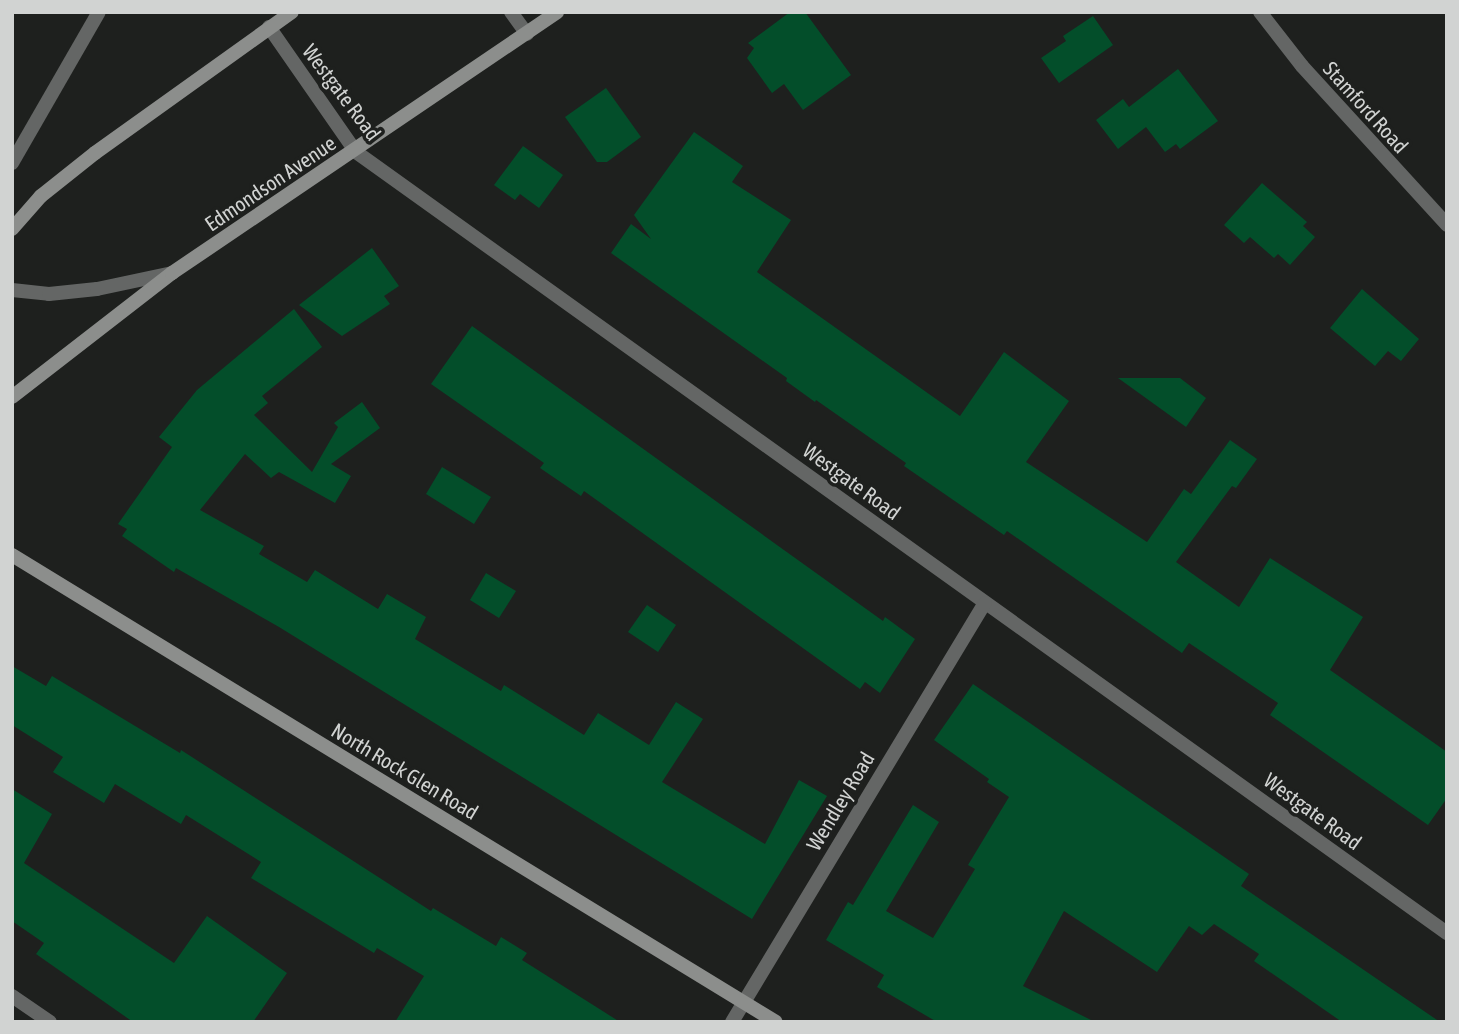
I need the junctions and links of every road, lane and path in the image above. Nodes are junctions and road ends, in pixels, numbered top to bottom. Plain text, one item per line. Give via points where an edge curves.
1 (99, 12) edge
2 (292, 12) edge
3 (511, 12) edge
4 (557, 12) edge
5 (1260, 12) edge
6 (269, 27) junction
7 (527, 34) junction
8 (356, 152) junction
9 (12, 163) edge
10 (1447, 225) edge
11 (12, 229) edge
12 (172, 273) junction
13 (12, 290) edge
14 (12, 397) edge
15 (12, 555) edge
16 (985, 603) junction
17 (1447, 933) edge
18 (12, 996) edge
19 (743, 1003) junction
20 (50, 1022) edge
21 (732, 1022) edge
22 (776, 1022) edge

1 - 9 street
2 - 6 main road
3 - 7 street
4 - 7 main road, Edmondson Avenue
5 - 10 street, Stamford Road via 1302,66
6 - 8 street, Westgate Road
6 - 11 main road via 95,153 41,196
7 - 8 main road, Edmondson Avenue
8 - 12 main road, Edmondson Avenue
8 - 16 street, Westgate Road
12 - 13 street via 61,292
12 - 14 main road, Edmondson Avenue
15 - 19 main road, North Rock Glen Road
16 - 17 street, Westgate Road
16 - 19 street, Wendley Road
18 - 20 street
19 - 21 street, Wendley Road
19 - 22 main road, North Rock Glen Road

